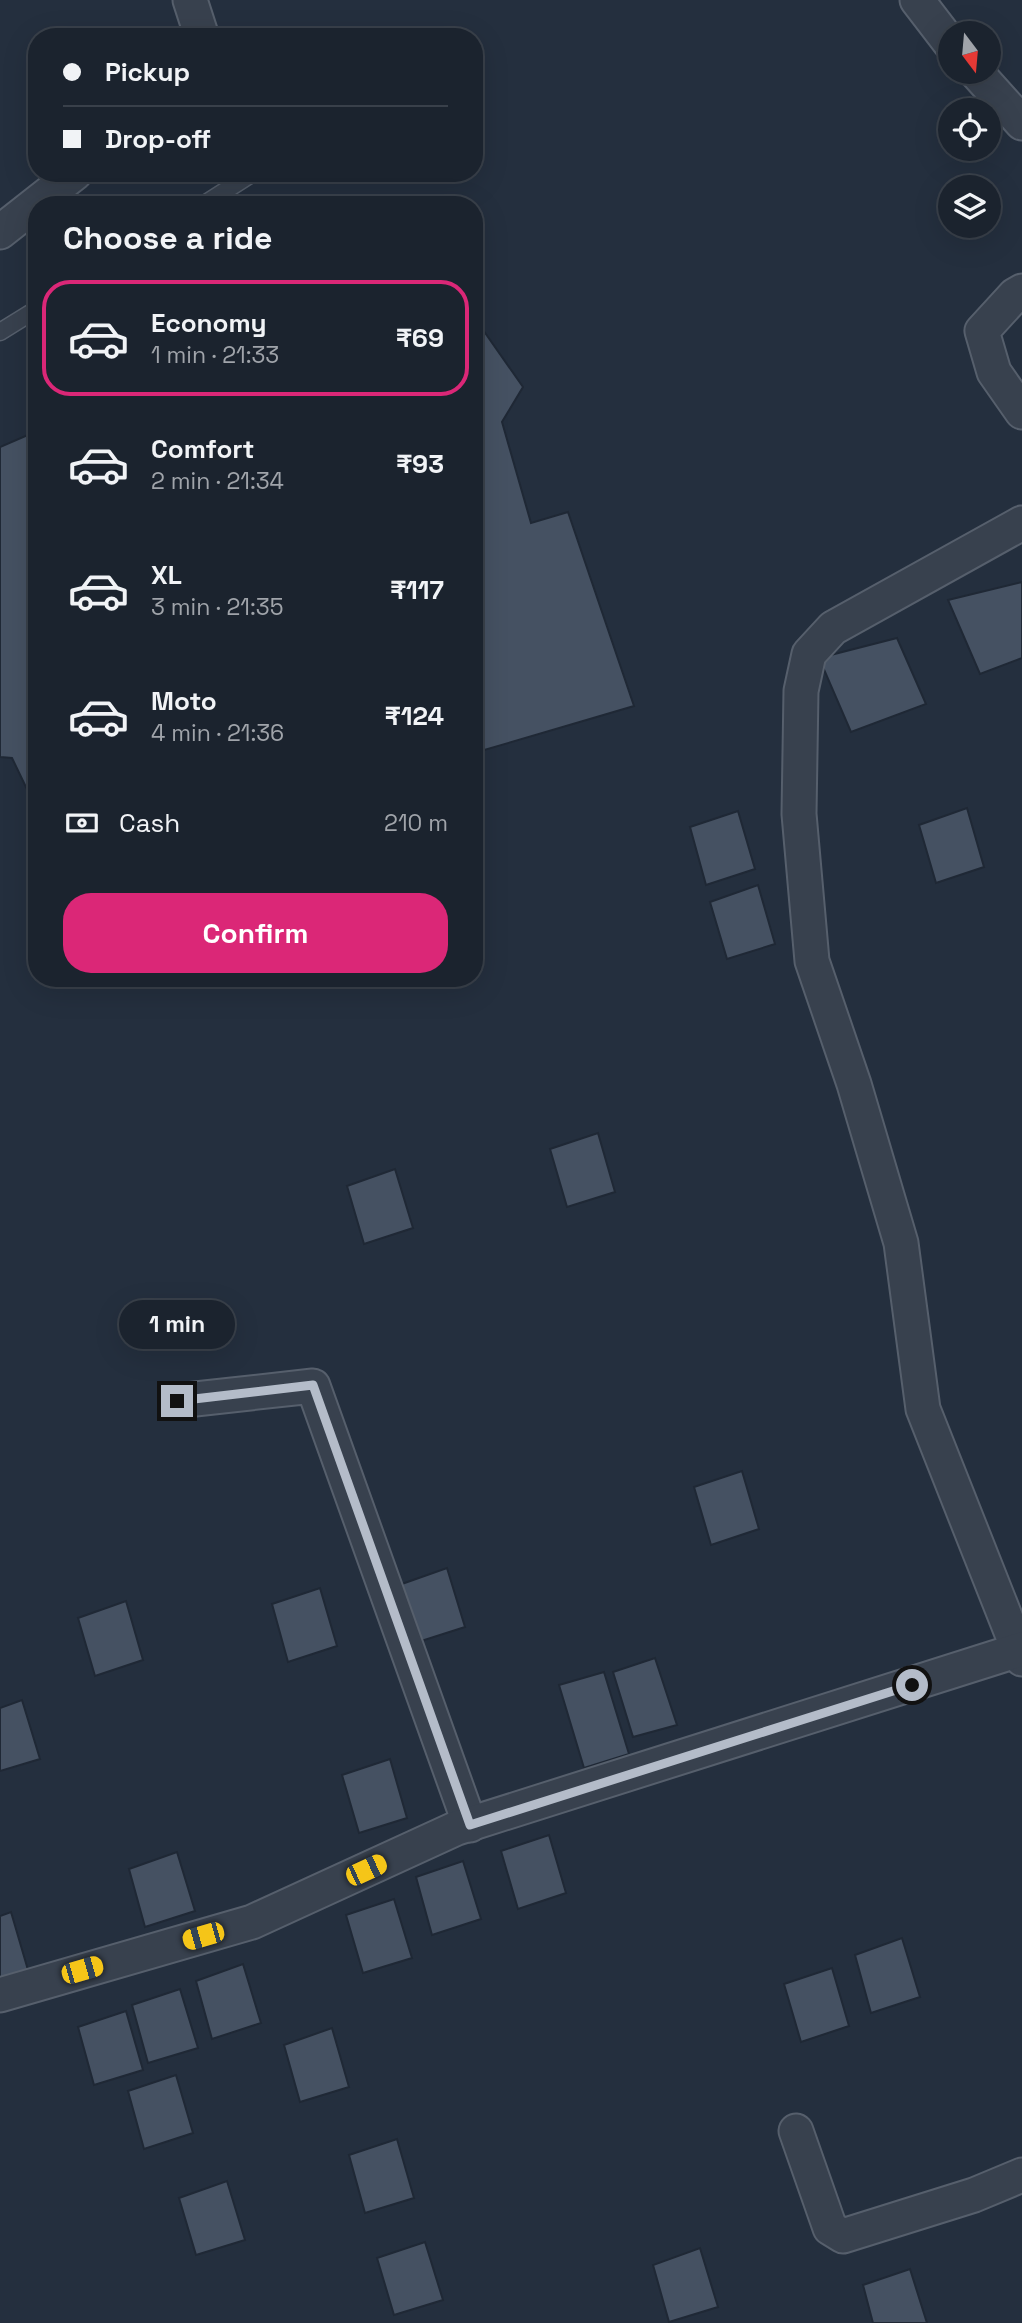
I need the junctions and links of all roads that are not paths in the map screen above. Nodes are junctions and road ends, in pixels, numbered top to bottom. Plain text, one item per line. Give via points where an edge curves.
1 (190, 0) edge
2 (918, 0) edge
3 (938, 27) edge
4 (199, 28) edge
5 (987, 84) edge
6 (1022, 123) edge
7 (64, 182) edge
8 (239, 182) edge
9 (46, 196) edge
10 (217, 196) edge
11 (28, 210) edge
12 (0, 232) edge
13 (1022, 291) edge
14 (28, 315) edge
15 (0, 332) edge
16 (1022, 412) edge
17 (1022, 523) edge
18 (177, 1401) dead end
19 (1021, 1652) edge
20 (470, 1825) junction
21 (0, 1995) edge
22 (796, 2131) dead end
23 (1022, 2175) edge

1 - 4 street
2 - 3 street
5 - 6 street
7 - 9 street
8 - 10 lane
11 - 12 street
13 - 16 street via 982,331 994,372
14 - 15 lane
17 - 19 street via 833,628 809,654 801,691 799,814 812,961 855,1084 901,1243 923,1409
18 - 20 street via 313,1385
19 - 20 street
20 - 21 street via 252,1922
22 - 23 street via 830,2228 843,2236

